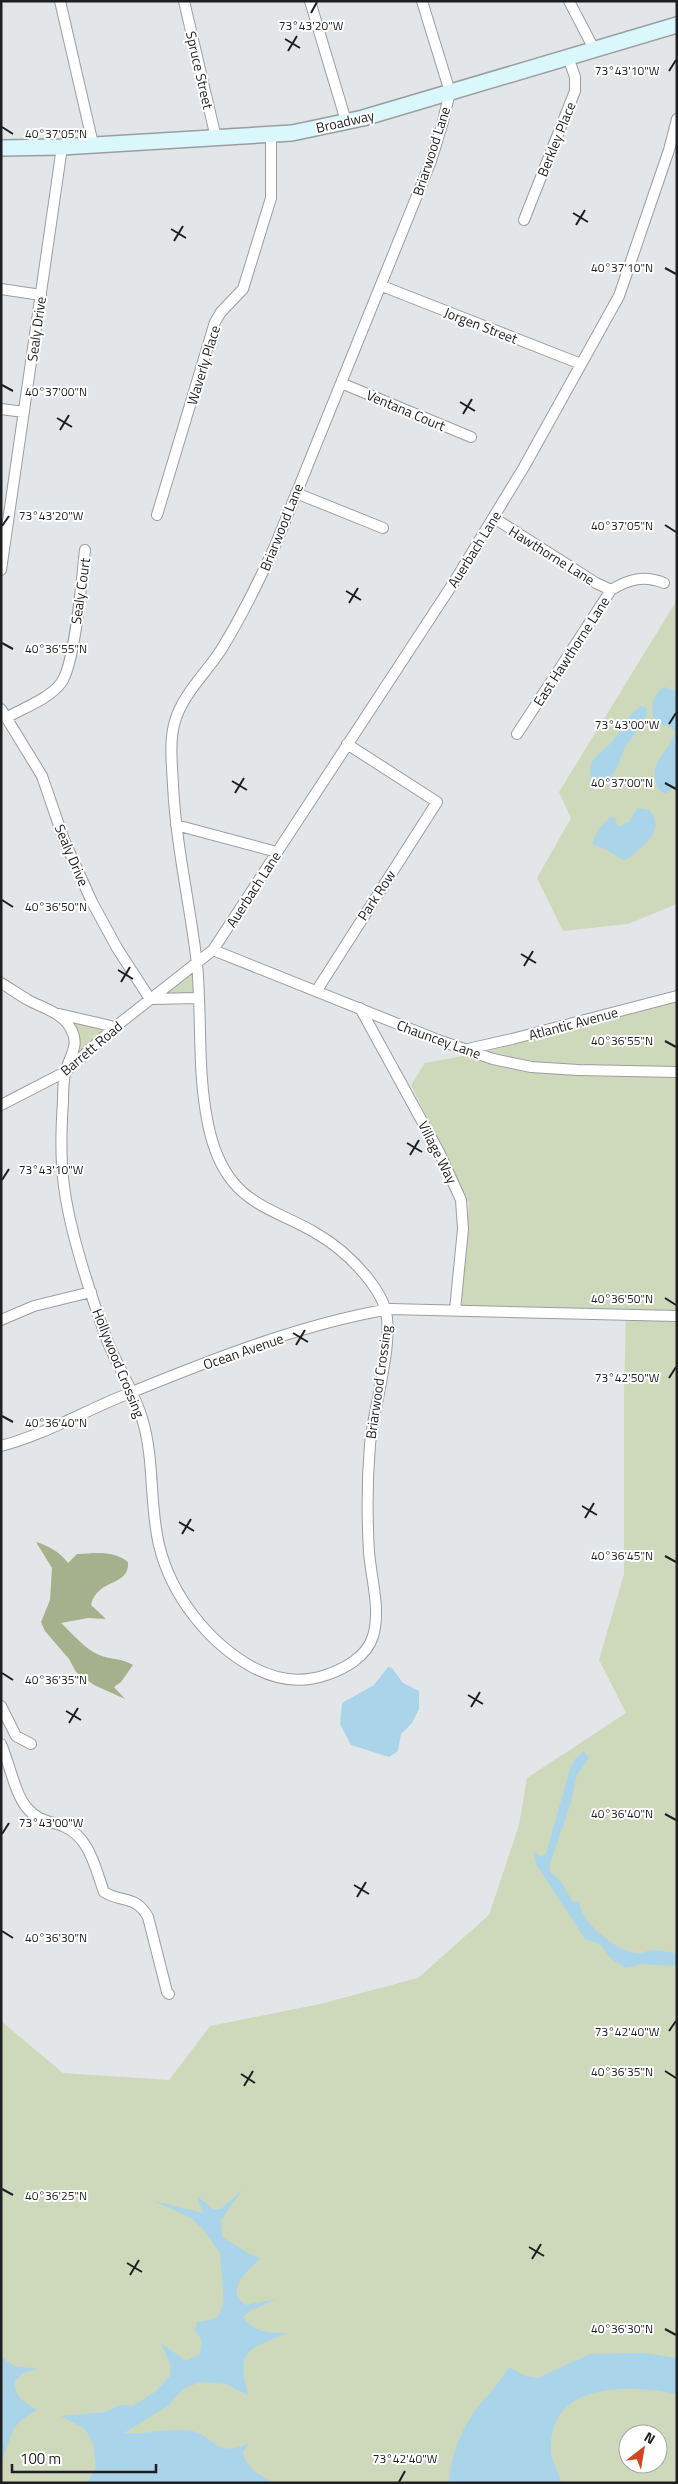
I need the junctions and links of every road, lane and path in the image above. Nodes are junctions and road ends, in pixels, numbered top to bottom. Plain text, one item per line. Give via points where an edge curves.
1 (60, 1) edge
2 (184, 1) edge
3 (310, 1) edge
4 (422, 1) edge
5 (569, 1) edge
6 (677, 25) edge
7 (594, 49) junction
8 (568, 57) junction
9 (450, 92) junction
10 (677, 119) edge
11 (346, 121) junction
12 (271, 135) junction
13 (216, 138) junction
14 (93, 144) junction
15 (62, 147) junction
16 (1, 148) edge
17 (524, 220) dead end
18 (382, 286) junction
19 (1, 289) edge
20 (41, 295) junction
21 (580, 364) junction
22 (341, 383) junction
23 (1, 409) edge
24 (24, 412) junction
25 (471, 437) dead end
26 (296, 493) junction
27 (157, 515) dead end
28 (494, 518) junction
29 (383, 528) dead end
30 (85, 550) dead end
31 (1, 570) edge
32 (664, 583) dead end
33 (611, 590) junction
34 (4, 714) edge
35 (517, 734) dead end
36 (347, 744) junction
37 (176, 824) junction
38 (277, 852) junction
39 (213, 950) junction
40 (197, 964) junction
41 (1, 982) edge
42 (317, 990) junction
43 (677, 996) edge
44 (198, 998) junction
45 (150, 999) junction
46 (360, 1008) junction
47 (55, 1014) junction
48 (115, 1026) junction
49 (468, 1049) junction
50 (65, 1072) junction
51 (677, 1072) edge
52 (1, 1105) edge
53 (91, 1292) junction
54 (386, 1310) junction
55 (455, 1310) junction
56 (677, 1316) edge
57 (1, 1320) edge
58 (130, 1393) junction
59 (1, 1446) edge
60 (324, 1676) joint
61 (1, 1706) edge
62 (1, 1744) edge
63 (31, 1744) dead end
64 (169, 1994) dead end

1 - 14 street
2 - 13 street, Spruce Street
3 - 11 street
4 - 9 street
5 - 7 street
6 - 7 main road, Broadway
7 - 8 main road, Broadway
8 - 9 main road, Broadway
8 - 17 street, Berkley Place via 575,92
9 - 11 main road, Broadway
9 - 18 street, Briarwood Lane via 431,161
10 - 21 street, Auerbach Lane via 627,276
11 - 12 main road, Broadway
12 - 13 main road, Broadway
12 - 27 street, Waverly Place via 271,198 243,289 216,322
13 - 14 main road, Broadway
14 - 15 main road, Broadway
15 - 16 main road, Broadway
15 - 20 street, Sealy Drive
18 - 21 street, Jorgen Street
18 - 22 street, Briarwood Lane
19 - 20 street
20 - 24 street, Sealy Drive
21 - 28 street, Auerbach Lane
22 - 25 street, Ventana Court
22 - 26 street, Briarwood Lane
23 - 24 street
24 - 31 street, Sealy Drive
26 - 29 street
26 - 37 street, Briarwood Lane via 252,597 176,716 172,756
28 - 33 street, Hawthorne Lane
28 - 36 street, Auerbach Lane
30 - 34 street, Sealy Court via 65,676 54,690
32 - 33 street, East Hawthorne Lane via 641,578
33 - 35 street, East Hawthorne Lane
34 - 45 street, Sealy Drive via 42,776 64,840 92,902
36 - 38 street, Auerbach Lane
36 - 42 street, Park Row via 436,802
37 - 38 street
37 - 40 street, Briarwood Lane
38 - 39 street, Auerbach Lane
39 - 40 street
39 - 42 street, Chauncey Lane
40 - 44 street, Briarwood Crossing
40 - 45 street, Barrett Road
41 - 47 street
42 - 46 street, Chauncey Lane
43 - 49 street, Atlantic Avenue
44 - 45 street
44 - 54 street, Briarwood Crossing via 201,1073 208,1124 217,1154 232,1181 263,1206 312,1230 341,1249 378,1292
45 - 48 street, Barrett Road
46 - 49 street, Chauncey Lane
46 - 55 street, Village Way via 440,1154 461,1200 462,1228
47 - 48 street
47 - 50 street, Hollywood Crossing via 70,1026 76,1044
48 - 50 street, Barrett Road
49 - 51 street, Chauncey Lane via 493,1059 532,1066
50 - 52 street, Barrett Road
50 - 53 street, Hollywood Crossing via 60,1144 64,1189
53 - 57 street via 34,1306
53 - 58 street, Hollywood Crossing
54 - 55 street, Ocean Avenue
54 - 58 street, Ocean Avenue via 272,1340
54 - 60 street, Briarwood Crossing via 386,1340 369,1448 368,1511 375,1631 368,1648 356,1660
55 - 56 street, Ocean Avenue
58 - 59 street, Ocean Avenue via 40,1433
58 - 60 street, Hollywood Crossing via 140,1413 148,1446 159,1547 171,1578 191,1611 219,1643 263,1672 300,1681
61 - 63 street via 16,1736
62 - 64 street via 25,1807 37,1818 77,1833 90,1852 104,1892 143,1908

